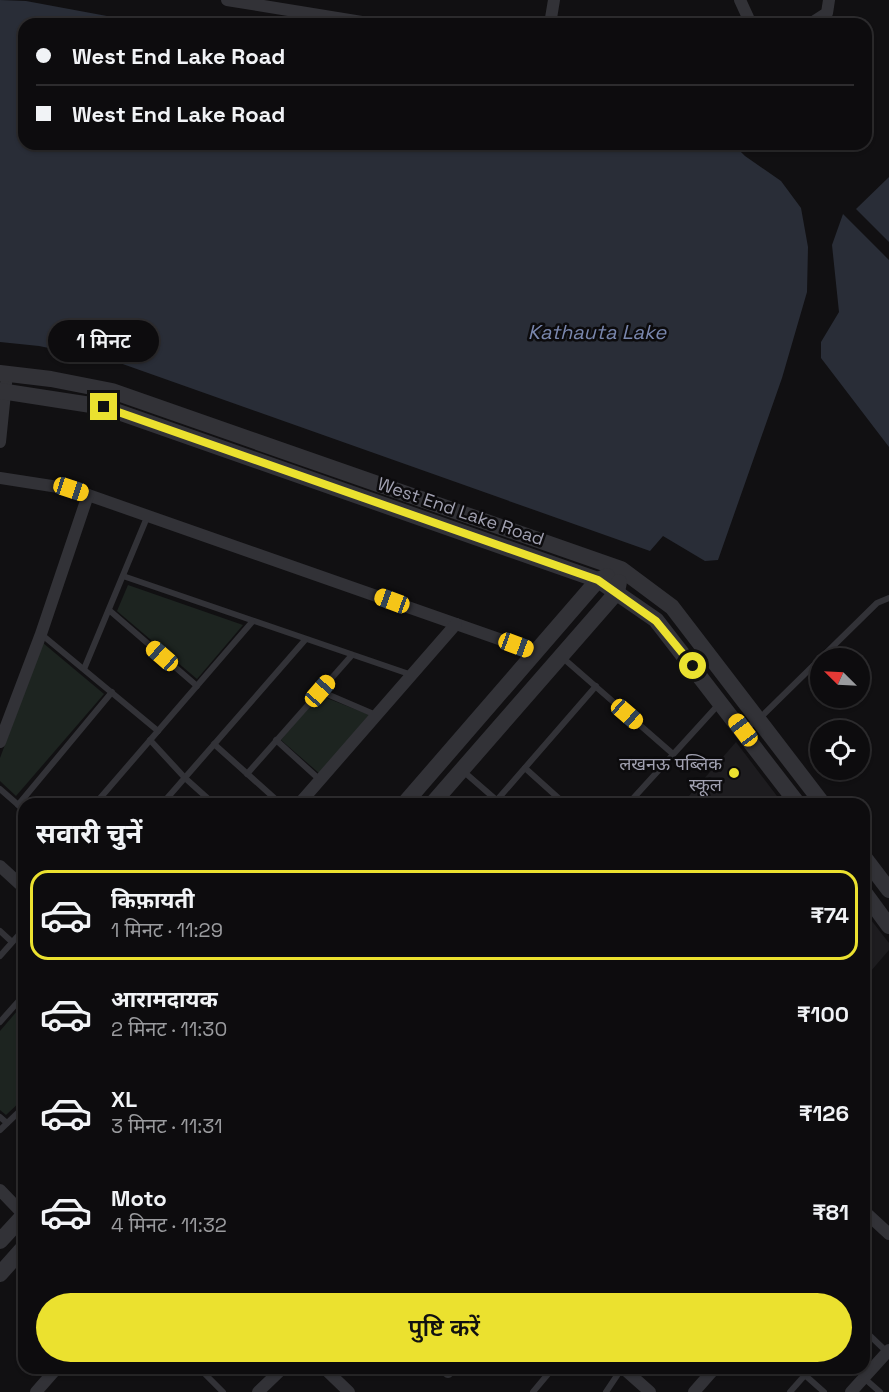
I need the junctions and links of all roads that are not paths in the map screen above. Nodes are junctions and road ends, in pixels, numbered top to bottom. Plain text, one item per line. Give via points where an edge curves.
1 (227, 0) edge
2 (554, 0) edge
3 (740, 0) edge
4 (829, 0) edge
5 (290, 3) edge
6 (350, 18) edge
7 (551, 18) edge
8 (748, 18) edge
9 (819, 18) edge
10 (3, 374) edge
11 (3, 391) edge
12 (0, 442) edge
13 (0, 478) edge
14 (88, 495) junction
15 (148, 515) junction
16 (621, 569) junction
17 (123, 576) junction
18 (598, 580) junction
19 (617, 592) junction
20 (889, 598) edge
21 (109, 610) junction
22 (252, 622) junction
23 (456, 624) junction
24 (41, 634) junction
25 (305, 640) junction
26 (536, 652) junction
27 (352, 655) junction
28 (562, 656) junction
29 (84, 669) junction
30 (412, 675) junction
31 (197, 686) junction
32 (596, 686) junction
33 (320, 691) junction
34 (112, 692) junction
35 (721, 702) junction
36 (376, 715) junction
37 (759, 719) junction
38 (743, 730) junction
39 (159, 731) junction
40 (150, 740) junction
41 (276, 740) junction
42 (0, 742) edge
43 (214, 744) junction
44 (673, 754) junction
45 (525, 768) junction
46 (462, 770) junction
47 (247, 774) junction
48 (185, 778) junction
49 (320, 780) junction
50 (0, 789) edge
51 (24, 798) edge
52 (100, 798) edge
53 (167, 798) edge
54 (207, 798) edge
55 (274, 798) edge
56 (304, 798) edge
57 (409, 798) edge
58 (438, 798) edge
59 (494, 798) edge
60 (502, 798) edge
61 (559, 798) edge
62 (633, 798) edge
63 (794, 798) edge
64 (818, 798) edge
65 (18, 805) edge
66 (870, 865) edge
67 (0, 867) edge
68 (18, 882) edge
69 (889, 890) edge
70 (870, 900) edge
71 (889, 926) edge
72 (0, 931) edge
73 (18, 936) edge
74 (12, 942) junction
75 (0, 956) edge
76 (18, 1002) edge
77 (0, 1022) edge
78 (18, 1113) edge
79 (0, 1117) edge
80 (7, 1123) junction
81 (0, 1130) edge
82 (1, 1193) edge
83 (18, 1209) edge
84 (870, 1217) edge
85 (18, 1222) edge
86 (889, 1234) edge
87 (0, 1241) edge
88 (18, 1254) edge
89 (0, 1274) edge
90 (870, 1335) edge
91 (888, 1351) edge
92 (870, 1371) edge
93 (52, 1374) edge
94 (205, 1374) edge
95 (277, 1374) edge
96 (330, 1374) edge
97 (548, 1374) edge
98 (619, 1374) edge
99 (630, 1374) edge
100 (710, 1374) edge
101 (868, 1374) edge
102 (805, 1375) joint
103 (864, 1378) junction
104 (36, 1392) edge
105 (223, 1392) edge
106 (258, 1392) edge
107 (349, 1392) edge
108 (533, 1392) edge
109 (606, 1392) edge
110 (650, 1392) edge
111 (694, 1392) edge
112 (790, 1392) edge
113 (824, 1392) edge
114 (851, 1392) edge
115 (880, 1392) edge

1 - 5 street
2 - 7 street
3 - 8 street
4 - 9 street via 827,13
5 - 6 street
10 - 11 street
10 - 16 street, West End Lake Road via 112,391
11 - 12 street
11 - 18 street, West End Lake Road via 104,407
13 - 14 street
14 - 15 street
14 - 24 street
15 - 17 lane
15 - 23 street
16 - 18 street
16 - 19 street
16 - 37 street, West End Lake Road via 672,607
17 - 21 lane
17 - 22 lane
18 - 19 street, West End Lake Road
18 - 26 street
19 - 28 street
19 - 35 street, West End Lake Road via 656,621
20 - 37 lane via 877,603
21 - 29 lane
21 - 31 lane
22 - 25 lane
22 - 31 lane
23 - 26 street
23 - 30 street
24 - 29 lane
24 - 42 street
25 - 27 lane
25 - 43 lane
26 - 57 street
27 - 30 lane
27 - 33 lane
28 - 32 lane
28 - 46 street
29 - 34 lane
30 - 36 street
31 - 39 lane
32 - 44 lane
32 - 45 lane
33 - 36 lane
33 - 41 lane
34 - 39 lane
34 - 51 lane
35 - 38 street, West End Lake Road
35 - 44 lane
36 - 49 street
37 - 38 lane
37 - 64 street, West End Lake Road
38 - 63 street, West End Lake Road
39 - 40 lane
40 - 48 lane
40 - 52 lane
41 - 47 lane
41 - 49 lane
43 - 47 lane
43 - 48 lane
44 - 62 lane
45 - 60 lane
45 - 61 lane
46 - 58 street
46 - 59 lane
47 - 55 lane
48 - 53 lane
48 - 54 lane
49 - 56 street
50 - 65 lane
66 - 69 street
67 - 68 street
70 - 71 street
72 - 74 lane
73 - 74 lane
74 - 75 lane
76 - 77 lane
78 - 80 lane
79 - 80 lane
80 - 81 lane
82 - 83 street
84 - 86 street
85 - 87 street
88 - 89 street
90 - 91 lane
91 - 92 street
93 - 104 street
94 - 105 lane
95 - 106 street
96 - 107 street
97 - 108 lane
98 - 109 lane
99 - 110 street
100 - 111 street
101 - 103 street
102 - 112 lane
102 - 113 lane
103 - 114 street
103 - 115 lane

